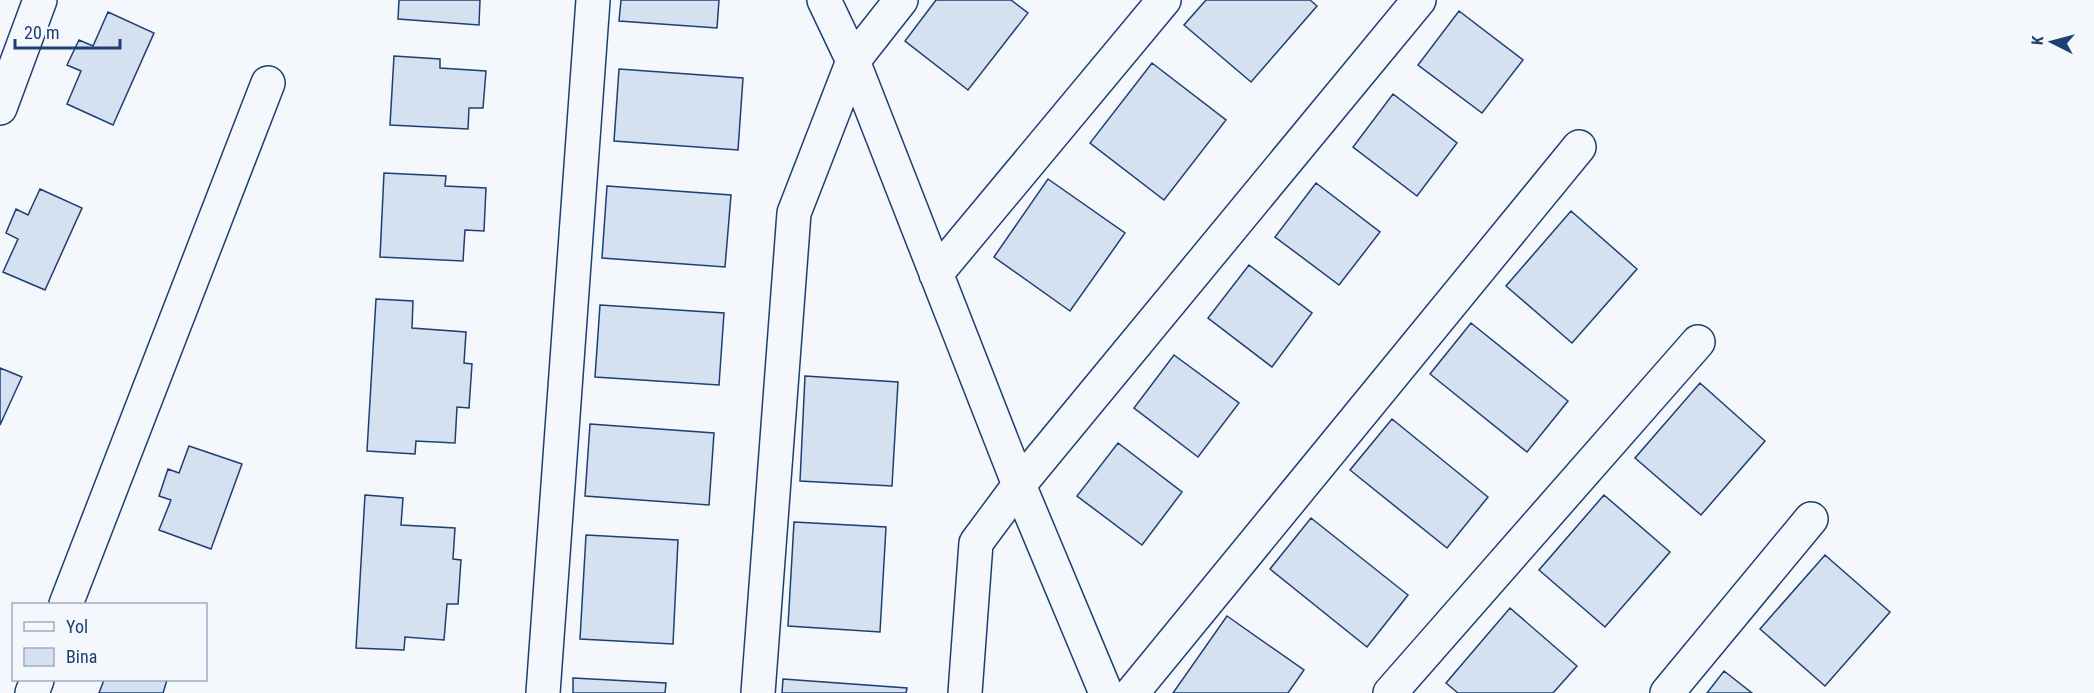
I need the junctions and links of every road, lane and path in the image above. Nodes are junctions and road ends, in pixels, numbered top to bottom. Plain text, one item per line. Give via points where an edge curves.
1 (40, 0) edge
2 (593, 0) edge
3 (824, 0) edge
4 (901, 0) edge
5 (1164, 0) edge
6 (1419, 0) edge
7 (853, 61) junction
8 (268, 83) dead end
9 (0, 108) edge
10 (1579, 147) dead end
11 (936, 274) junction
12 (1698, 342) dead end
13 (1019, 485) junction
14 (1811, 519) dead end
15 (66, 603) edge
16 (543, 693) edge
17 (758, 693) edge
18 (965, 693) edge
19 (1106, 693) edge
20 (1132, 693) edge
21 (1390, 693) edge
22 (1667, 693) edge

1 - 9 street
2 - 16 street
3 - 7 street
4 - 7 street
5 - 11 street
6 - 13 street
7 - 11 street
7 - 17 street via 794,213
8 - 15 street
10 - 20 street
11 - 13 street
12 - 21 street
13 - 18 street via 976,543
13 - 19 street
14 - 22 street

